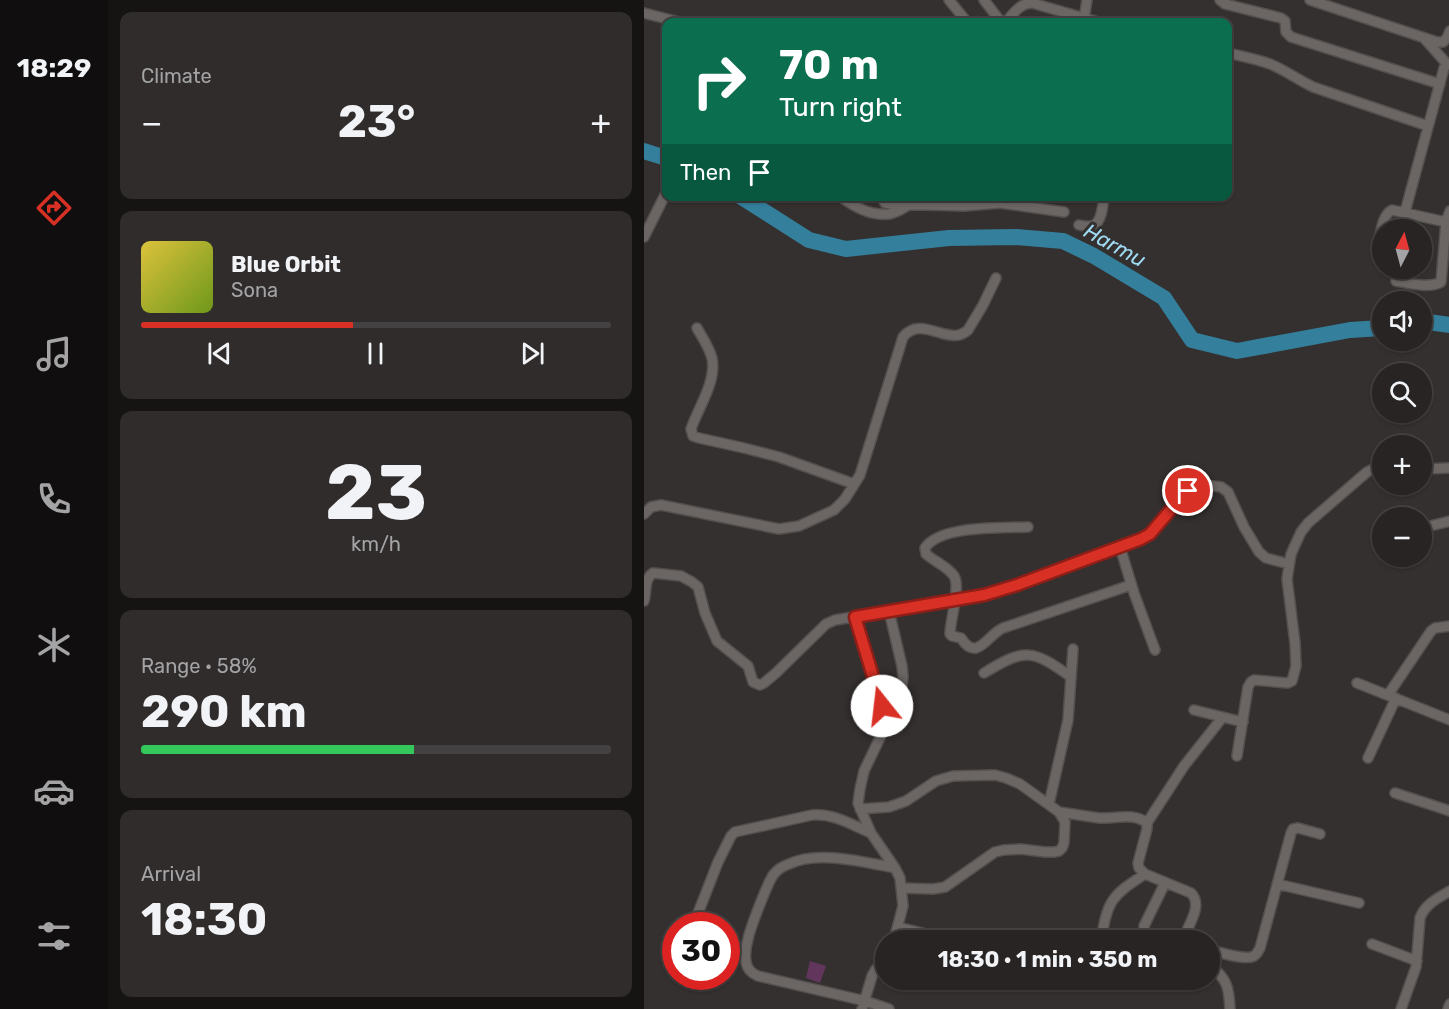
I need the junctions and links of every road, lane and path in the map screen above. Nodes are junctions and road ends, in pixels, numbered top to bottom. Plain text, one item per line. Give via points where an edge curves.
1 (949, 0) edge
2 (984, 0) edge
3 (1087, 0) edge
4 (1220, 0) edge
5 (1310, 0) edge
6 (1022, 2) edge
7 (644, 13) edge
8 (663, 18) edge
9 (964, 18) edge
10 (998, 18) edge
11 (1009, 18) edge
12 (1081, 18) edge
13 (1084, 18) edge
14 (1450, 31) edge
15 (1424, 38) junction
16 (1232, 54) edge
17 (1448, 64) edge
18 (1440, 84) junction
19 (1428, 126) junction
20 (662, 201) edge
21 (848, 201) edge
22 (883, 201) edge
23 (1103, 201) edge
24 (909, 205) junction
25 (1450, 211) edge
26 (1064, 212) dead end
27 (1405, 212) junction
28 (1384, 219) edge
29 (1446, 222) junction
30 (1079, 225) dead end
31 (644, 237) edge
32 (996, 278) dead end
33 (1396, 281) dead end
34 (697, 328) dead end
35 (1432, 468) edge
36 (1450, 468) edge
37 (1372, 470) edge
38 (854, 484) junction
39 (644, 514) edge
40 (1450, 521) edge
41 (1432, 526) edge
42 (1028, 527) dead end
43 (1120, 547) junction
44 (1289, 564) junction
45 (1131, 585) junction
46 (955, 600) junction
47 (644, 601) edge
48 (889, 610) junction
49 (855, 617) junction
50 (1450, 626) edge
51 (1073, 649) dead end
52 (1155, 650) dead end
53 (984, 673) dead end
54 (1071, 677) junction
55 (1357, 682) dead end
56 (1392, 697) junction
57 (1194, 710) dead end
58 (1222, 718) junction
59 (1450, 720) edge
60 (1243, 722) junction
61 (887, 725) junction
62 (1237, 756) dead end
63 (1368, 758) dead end
64 (1395, 793) dead end
65 (1049, 804) junction
66 (860, 809) junction
67 (1450, 811) edge
68 (1059, 812) junction
69 (1147, 823) junction
70 (871, 833) junction
71 (1320, 834) dead end
72 (895, 868) junction
73 (1145, 874) junction
74 (1165, 883) junction
75 (1277, 884) junction
76 (902, 888) junction
77 (1450, 891) edge
78 (1359, 903) dead end
79 (698, 912) edge
80 (898, 927) junction
81 (897, 930) edge
82 (910, 930) edge
83 (1103, 930) edge
84 (1145, 930) edge
85 (1187, 930) edge
86 (1372, 944) dead end
87 (1220, 952) edge
88 (1417, 961) junction
89 (875, 971) edge
90 (1220, 974) edge
91 (1450, 1004) edge
92 (863, 1005) edge
93 (888, 1009) edge
94 (1230, 1009) edge
95 (1401, 1009) edge
96 (1448, 1009) edge

1 - 9 street
2 - 10 street
3 - 13 street
4 - 18 street via 1281,18 1291,37
5 - 15 street
6 - 11 street
6 - 12 street
7 - 8 street
14 - 15 street via 1444,42
15 - 17 street
16 - 19 street via 1267,63 1313,87
17 - 18 street
18 - 19 street
19 - 27 street
20 - 31 street
21 - 24 street via 872,212 892,213
22 - 24 street
23 - 30 street via 1097,223
24 - 26 street via 1000,203
25 - 29 street
27 - 28 street via 1392,210
27 - 29 street
29 - 33 street via 1440,282 1431,285
32 - 38 street via 965,332 956,335 916,329 903,337
34 - 38 street via 713,364 691,429 694,436 779,457
35 - 36 street
37 - 44 street via 1308,523 1296,541
38 - 39 street via 834,510 791,528 779,529 661,505
40 - 41 street
42 - 46 street via 964,530 928,543 926,554 955,577
43 - 44 street via 1150,534 1188,491 1213,486 1228,492 1259,552
43 - 45 street
43 - 46 street via 1017,585
44 - 60 street via 1295,675 1288,683 1251,682
45 - 46 street via 1003,628 975,648 950,634
45 - 52 street
46 - 48 street
47 - 49 street via 645,581 650,574 675,574 692,582 700,592 718,641 748,666 753,682 760,685 826,624
48 - 49 street
48 - 61 street via 903,677 901,694
49 - 61 street
50 - 56 street via 1431,631
51 - 54 street
53 - 54 street via 1026,655 1037,657
54 - 65 street via 1068,720
55 - 56 street
56 - 59 street
56 - 63 street
57 - 58 street
58 - 60 street
58 - 69 street via 1184,766
60 - 62 street
61 - 66 street via 864,771
64 - 67 street
65 - 66 street via 1006,778 953,776 936,781 906,801
65 - 68 street
66 - 70 street
68 - 69 street via 1098,818 1133,817
68 - 76 street via 1065,822 1064,843 1059,851 1004,850 990,855 945,887
69 - 73 street via 1138,863
70 - 72 street
70 - 79 street via 823,814 735,832
71 - 75 street via 1293,829
72 - 76 street
72 - 92 street via 834,858 811,858 789,864 771,877 748,939 746,961 752,973
73 - 74 street
73 - 83 street via 1114,897
74 - 84 street
74 - 85 street via 1196,898
75 - 78 street
75 - 87 street via 1256,955 1245,958
76 - 80 street
77 - 88 street via 1422,912
80 - 81 street
80 - 82 street
86 - 88 street
88 - 95 street
89 - 92 street
90 - 94 street via 1229,991
91 - 96 street
92 - 93 street

